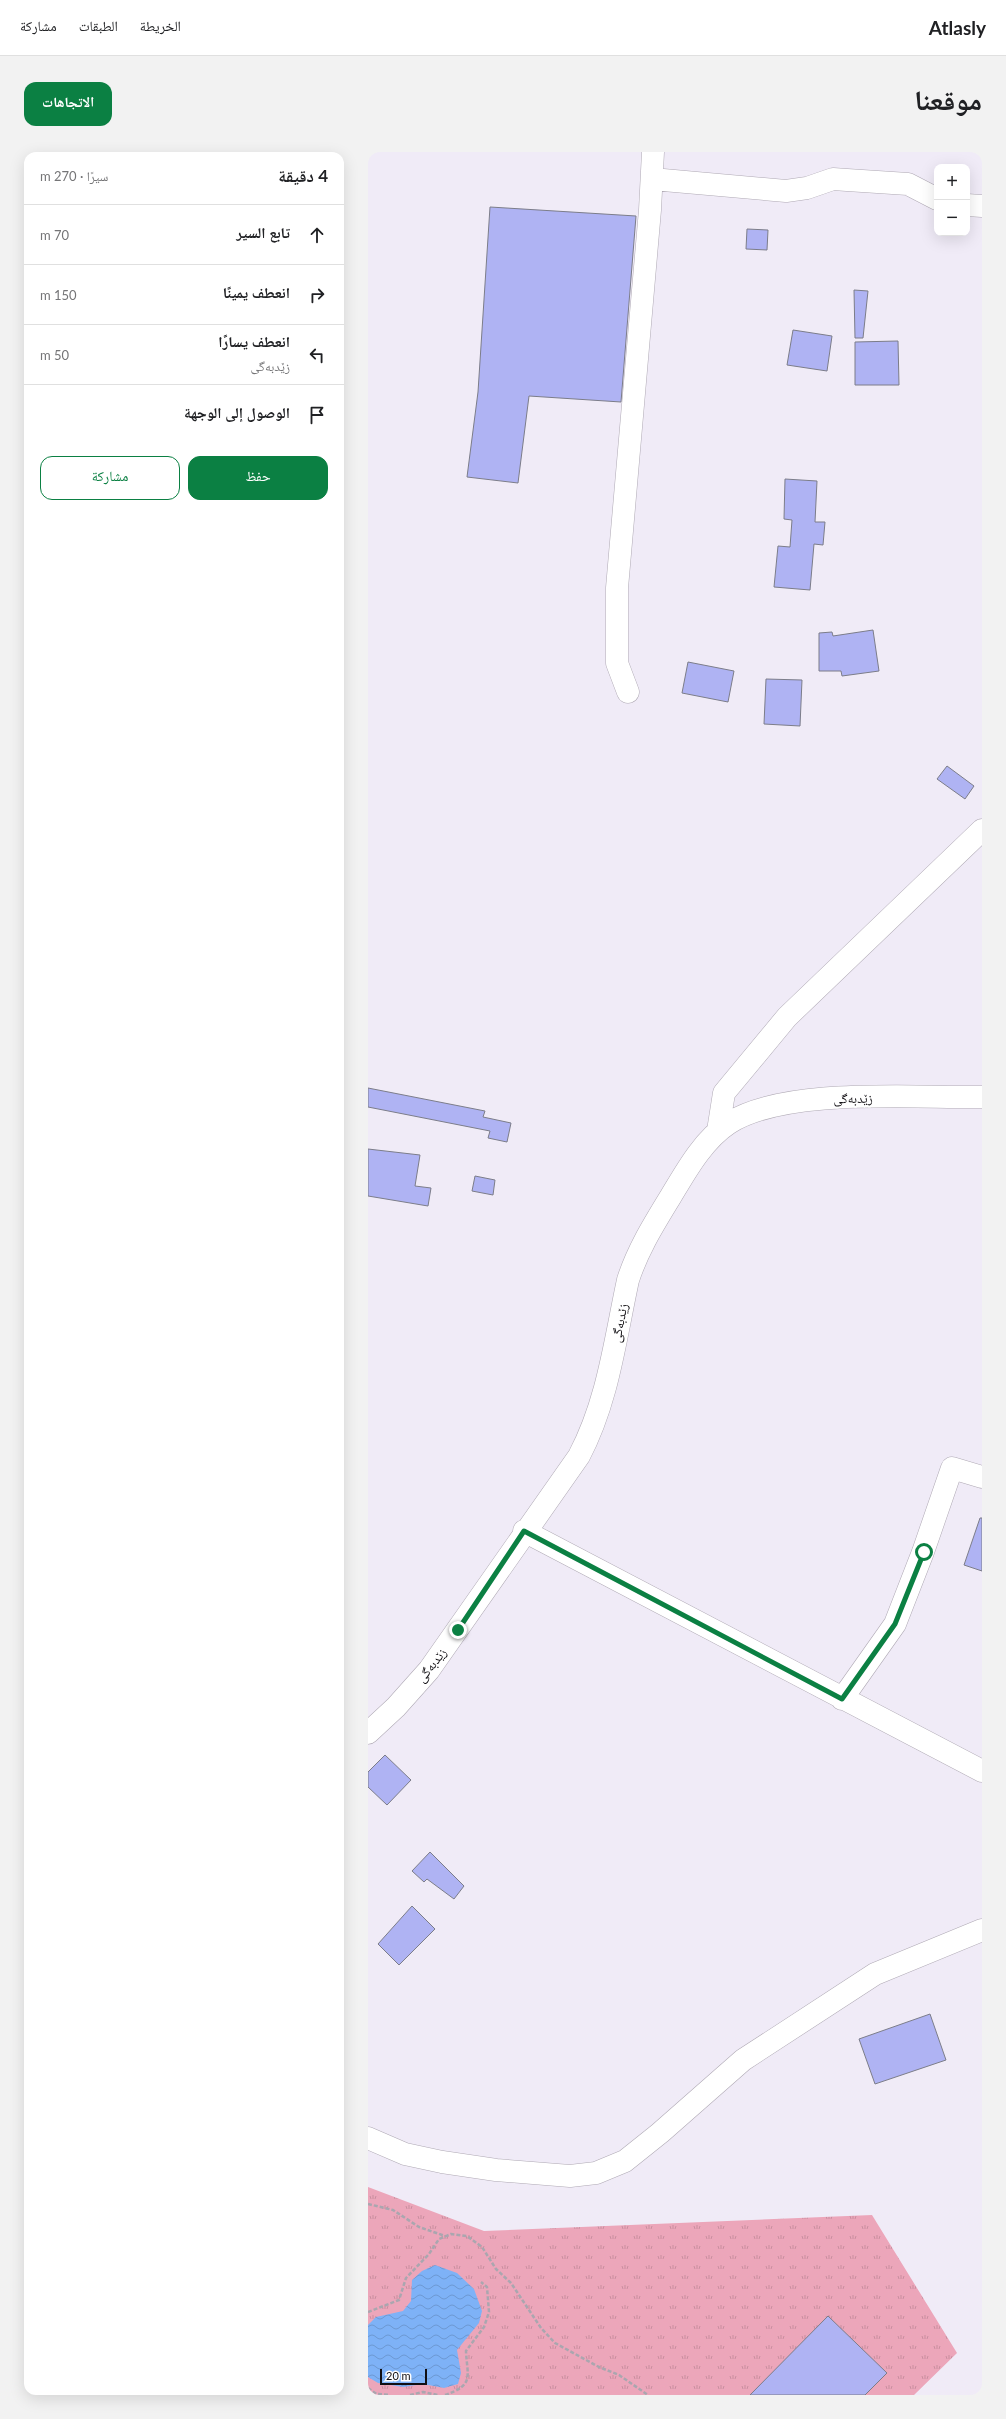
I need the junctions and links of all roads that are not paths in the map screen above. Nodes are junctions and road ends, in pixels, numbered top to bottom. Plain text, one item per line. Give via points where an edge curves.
1 (653, 152) edge
2 (652, 179) junction
3 (934, 197) edge
4 (970, 205) edge
5 (982, 206) edge
6 (628, 692) dead end
7 (982, 830) edge
8 (982, 1098) edge
9 (718, 1131) junction
10 (982, 1477) edge
11 (524, 1531) junction
12 (842, 1699) junction
13 (368, 1734) edge
14 (982, 1771) edge
15 (982, 1930) edge
16 (368, 2138) edge

1 - 2 street
2 - 3 street via 786,191 807,188 833,179 855,180 908,184
2 - 6 street via 617,588 617,663
4 - 5 street
7 - 9 street via 787,1017 724,1094
8 - 9 street, زێدبەگی via 816,1099 753,1112
9 - 11 street, زێدبەگی via 700,1151 640,1250 628,1280 605,1393 598,1415 579,1456
10 - 12 street via 952,1468 924,1552 895,1624
11 - 12 street
11 - 13 street, زێدبەگی via 429,1670
12 - 14 street
15 - 16 street via 875,1974 743,2060 625,2161 596,2173 570,2176 496,2170 442,2162 405,2154

